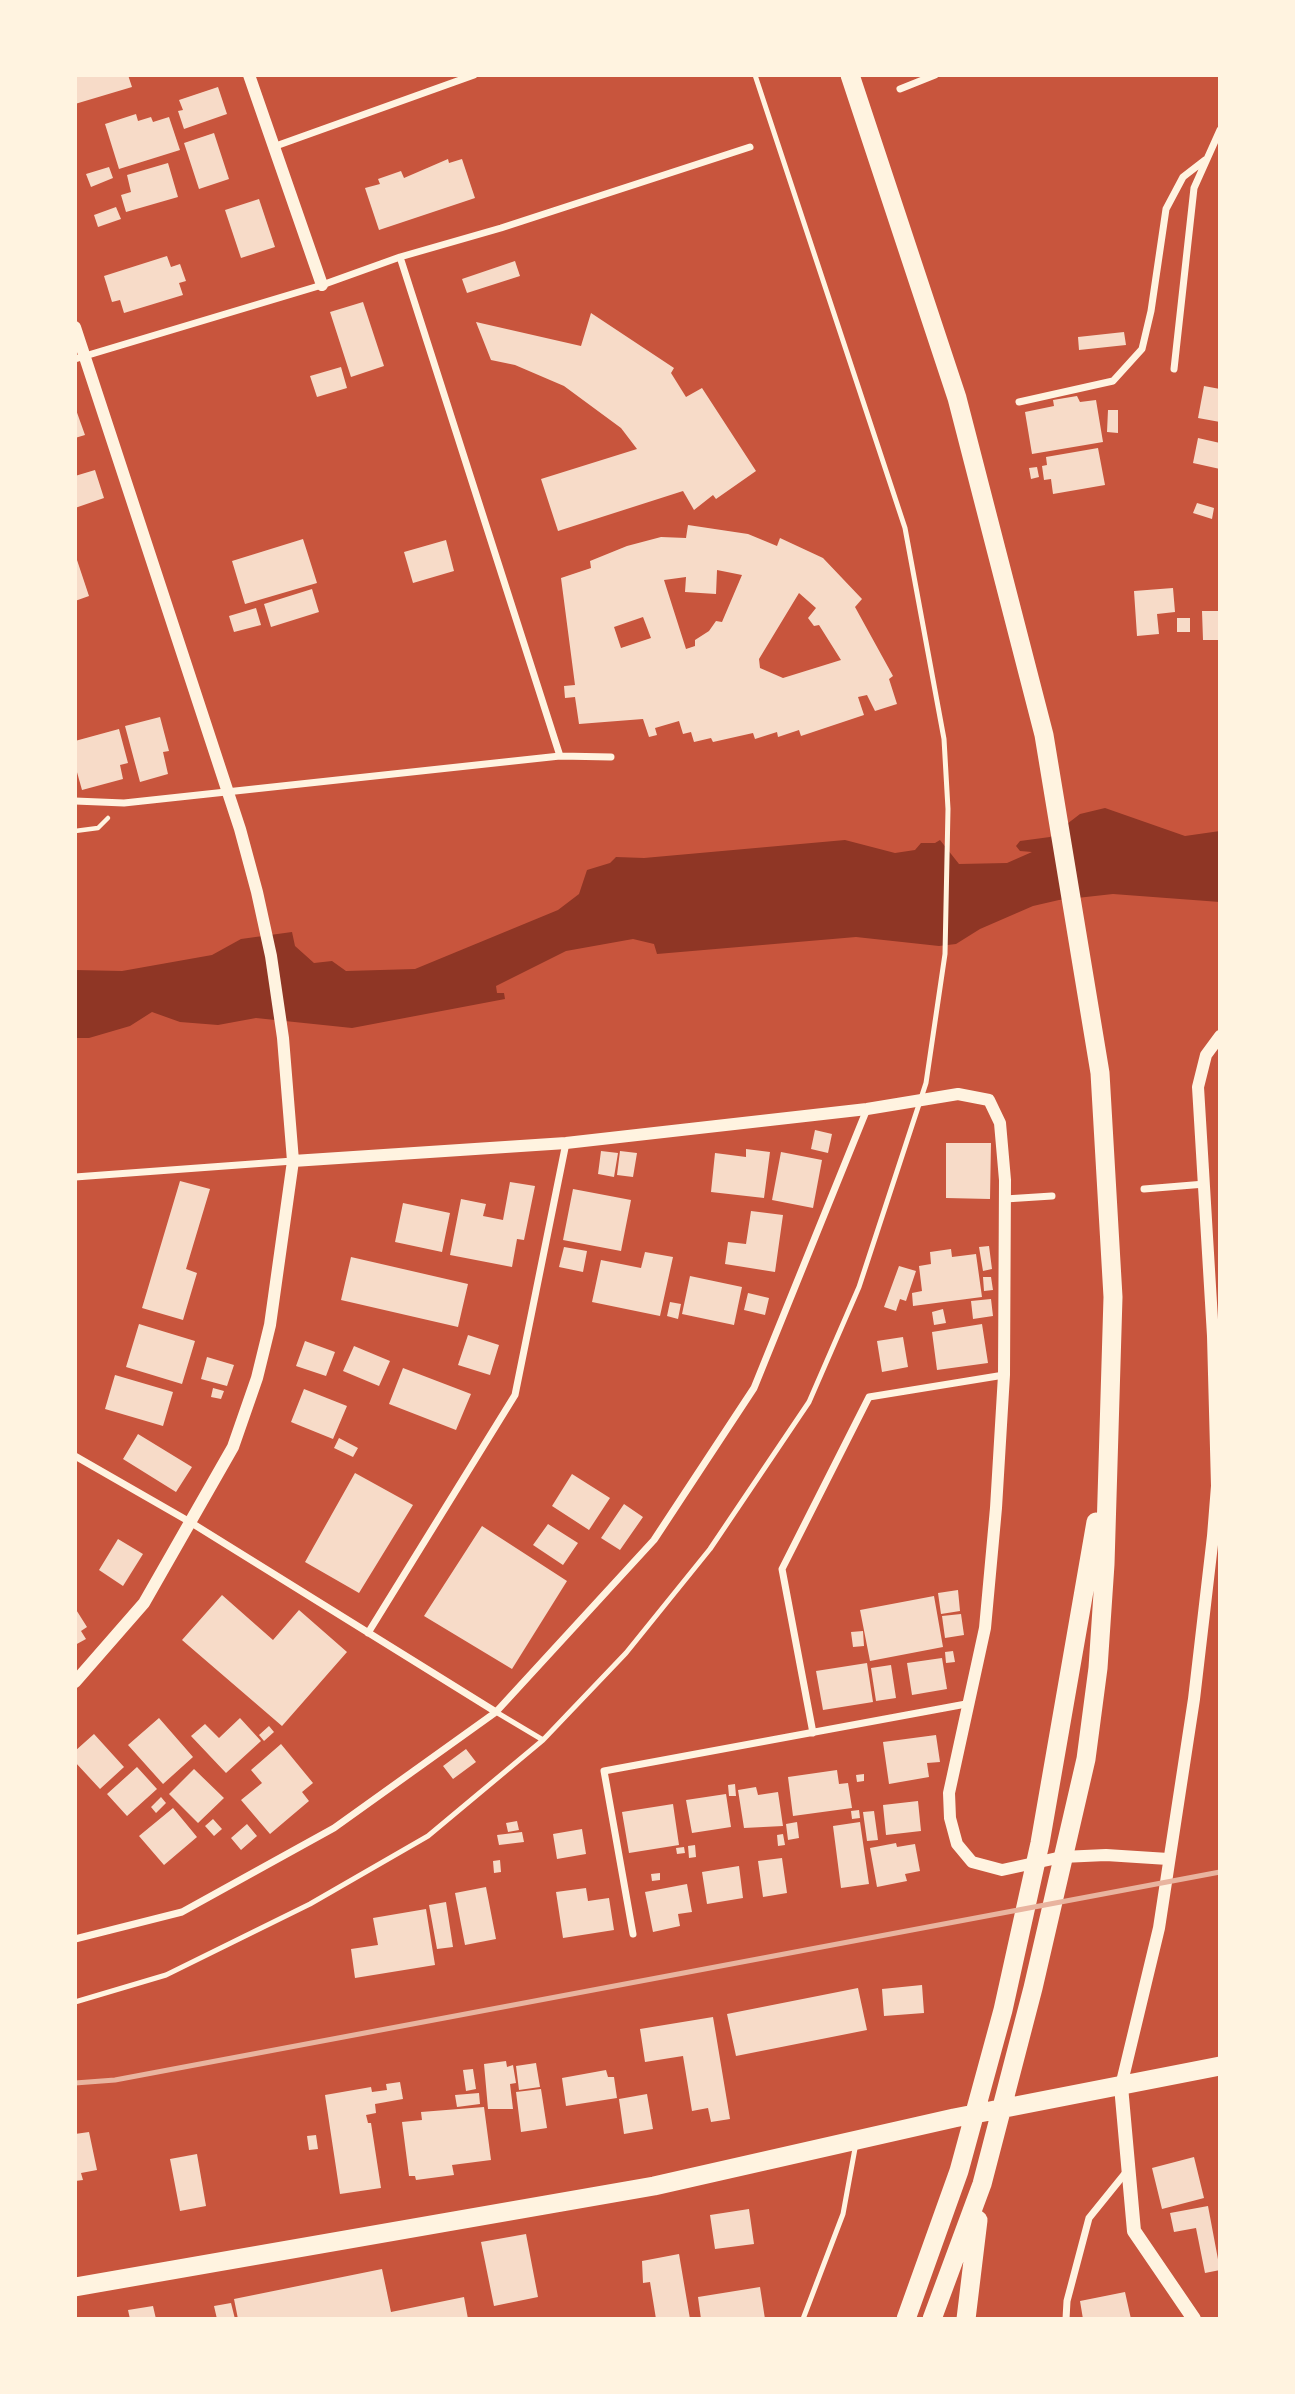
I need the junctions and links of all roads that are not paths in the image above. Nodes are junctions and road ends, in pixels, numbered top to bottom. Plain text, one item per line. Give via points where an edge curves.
1 (249, 75) edge
2 (474, 75) edge
3 (755, 75) edge
4 (850, 75) edge
5 (935, 75) edge
6 (900, 89) dead end
7 (1220, 130) edge
8 (750, 147) dead end
9 (272, 148) junction
10 (1205, 160) junction
11 (400, 257) junction
12 (323, 285) junction
13 (75, 327) edge
14 (80, 357) edge
15 (1174, 369) dead end
16 (1018, 402) dead end
17 (560, 756) junction
18 (611, 757) dead end
19 (228, 792) junction
20 (75, 801) edge
21 (1220, 1036) edge
22 (920, 1102) junction
23 (867, 1109) junction
24 (566, 1143) junction
25 (293, 1161) junction
26 (75, 1177) edge
27 (1205, 1184) junction
28 (1144, 1189) dead end
29 (1052, 1196) dead end
30 (1005, 1199) junction
31 (1217, 1362) edge
32 (1004, 1375) junction
33 (1112, 1420) junction
34 (75, 1456) edge
35 (190, 1522) junction
36 (369, 1633) junction
37 (75, 1682) edge
38 (966, 1704) junction
39 (496, 1712) junction
40 (813, 1733) junction
41 (543, 1740) junction
42 (1168, 1859) junction
43 (633, 1934) dead end
44 (75, 1939) edge
45 (75, 2002) edge
46 (1220, 2066) edge
47 (1121, 2086) junction
48 (857, 2140) junction
49 (1128, 2169) junction
50 (983, 2178) junction
51 (941, 2224) junction
52 (75, 2287) edge
53 (803, 2319) edge
54 (897, 2319) edge
55 (906, 2319) edge
56 (932, 2319) edge
57 (966, 2319) edge
58 (1066, 2319) edge
59 (1194, 2319) edge

1 - 9 street
2 - 9 street
3 - 22 lane via 905,528 944,739 948,809 945,954
4 - 33 highway via 957,398 1044,735 1100,1073 1113,1297
5 - 6 street
7 - 10 street
8 - 11 street
9 - 12 street
10 - 15 street via 1194,188
10 - 16 street via 1183,177 1167,209 1142,349 1113,382
11 - 12 street
11 - 17 street
12 - 14 street
13 - 14 street
14 - 19 street
17 - 18 street
17 - 19 street
19 - 20 street via 124,803
19 - 25 street via 271,956
21 - 27 street via 1206,1055 1198,1087
22 - 23 street
22 - 30 street via 958,1094 989,1100 1000,1123
22 - 41 lane via 859,1287 809,1402 710,1549 626,1653
23 - 24 street
23 - 39 street via 754,1388 654,1540
24 - 25 street
24 - 36 street via 515,1395
25 - 26 street
25 - 35 street via 270,1325 257,1378 233,1447
27 - 28 street
27 - 31 street
29 - 30 street
30 - 32 street
31 - 42 street via 1213,1536 1194,1699
32 - 38 street via 985,1628
32 - 40 street via 869,1397 782,1569
33 - 50 highway via 1098,1668 1086,1759
33 - 51 highway via 1040,1843 1003,2010
34 - 35 street
35 - 36 street
35 - 37 street via 144,1603
36 - 39 street
38 - 40 street
38 - 42 street via 949,1793 957,1844 972,1862 1002,1870 1062,1857
39 - 41 lane
39 - 44 street via 334,1828 182,1912
40 - 43 street via 604,1771
41 - 45 lane via 428,1836 310,1904 166,1975
42 - 47 street via 1159,1928
46 - 47 highway
47 - 48 highway
47 - 49 main road
48 - 52 highway via 654,2186
48 - 53 lane via 843,2214
49 - 58 street via 1089,2218
49 - 59 main road via 1134,2231
50 - 56 highway
50 - 57 highway
51 - 54 highway
51 - 55 highway

